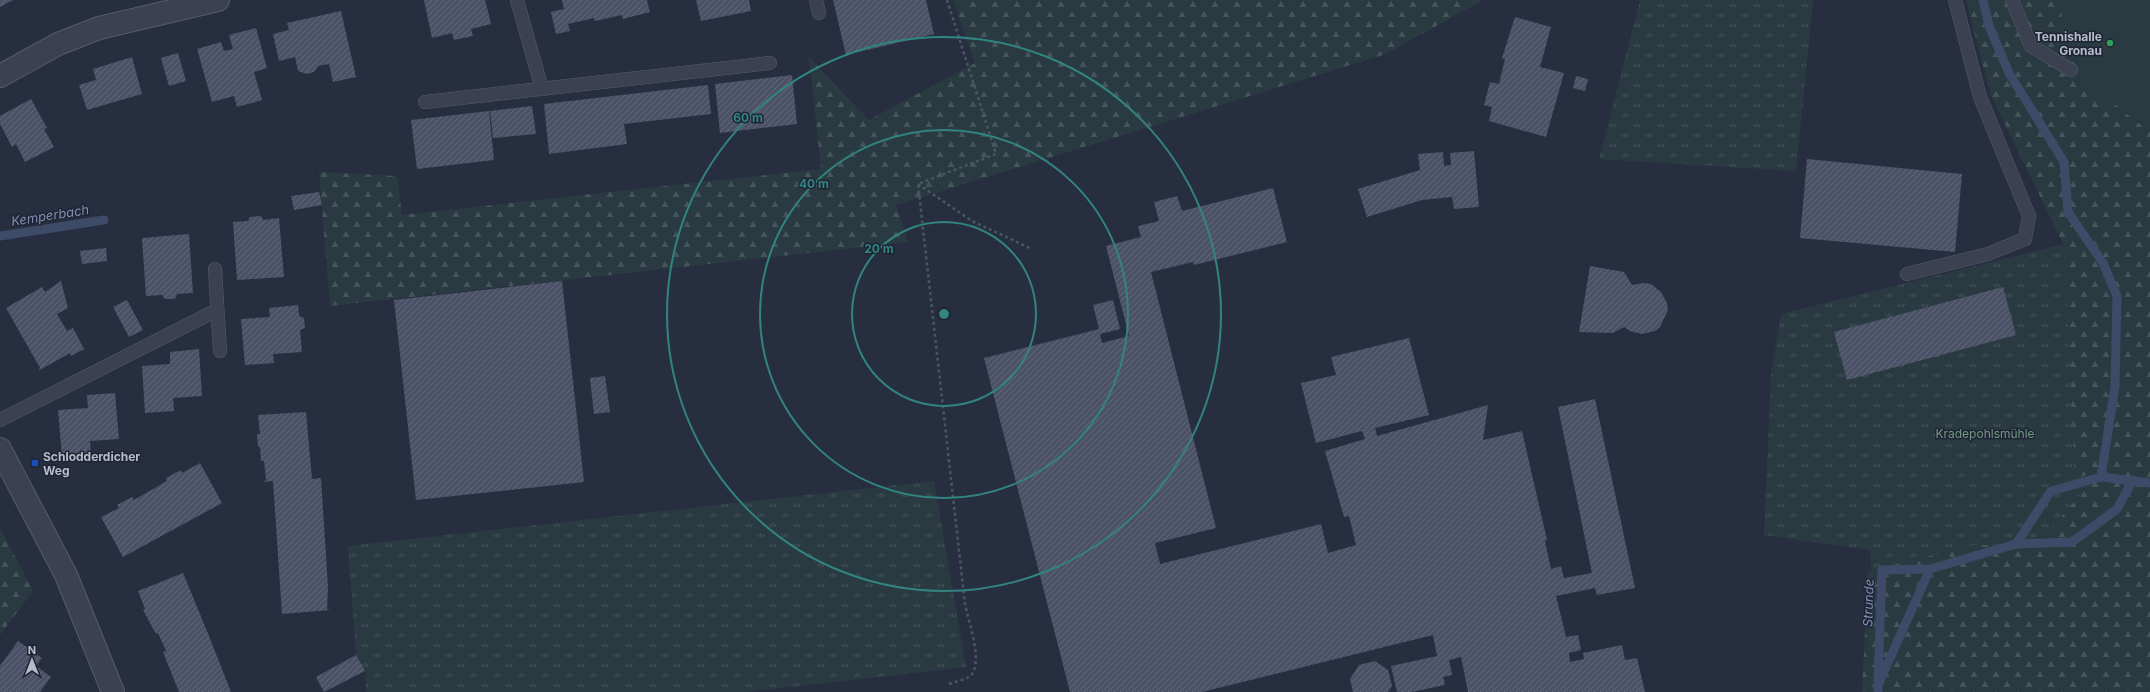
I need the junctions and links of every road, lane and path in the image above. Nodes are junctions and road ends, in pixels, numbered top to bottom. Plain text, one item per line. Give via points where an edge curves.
1 (218, 0) edge
2 (517, 0) edge
3 (947, 0) edge
4 (1955, 0) edge
5 (2012, 0) edge
6 (770, 63) dead end
7 (2070, 70) dead end
8 (0, 76) edge
9 (542, 89) junction
10 (426, 102) dead end
11 (918, 184) junction
12 (1032, 249) dead end
13 (215, 269) dead end
14 (1907, 274) dead end
15 (217, 310) junction
16 (220, 351) dead end
17 (0, 420) edge
18 (0, 449) edge
19 (948, 684) dead end
20 (113, 692) edge

1 - 8 street via 99,28 58,44
2 - 9 lane
3 - 11 path via 996,154
4 - 14 lane via 1980,97 2029,216 2025,239 1988,254
5 - 7 lane via 2031,46
6 - 9 lane
9 - 10 lane
11 - 12 path via 972,221
11 - 19 path via 965,604 977,650 975,670 970,676
13 - 15 lane
15 - 16 lane
15 - 17 lane
18 - 20 street via 66,575

